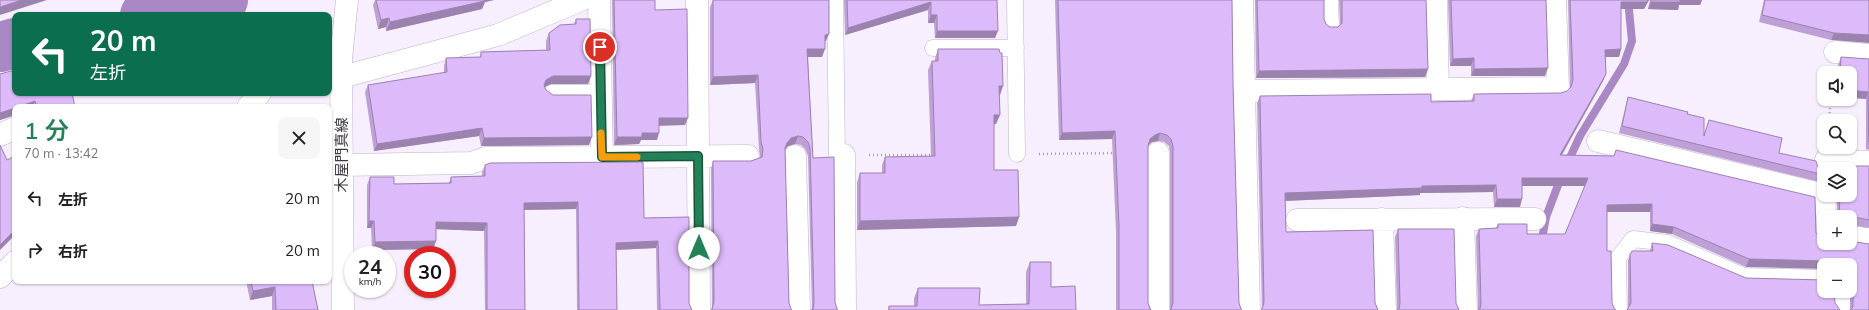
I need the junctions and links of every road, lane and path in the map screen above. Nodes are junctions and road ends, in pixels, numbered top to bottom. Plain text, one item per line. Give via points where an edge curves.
1 (347, 0) edge
2 (581, 0) edge
3 (600, 0) edge
4 (697, 0) edge
5 (835, 0) edge
6 (1015, 0) edge
7 (1242, 0) edge
8 (1330, 0) edge
9 (1436, 0) edge
10 (1555, 0) edge
11 (1331, 26) edge
12 (933, 48) dead end
13 (1016, 48) junction
14 (1835, 52) dead end
15 (1869, 55) edge
16 (337, 65) edge
17 (1438, 89) junction
18 (1243, 91) junction
19 (551, 93) edge
20 (601, 93) junction
21 (257, 96) edge
22 (251, 104) edge
23 (12, 129) edge
24 (0, 135) edge
25 (1598, 140) dead end
26 (1158, 153) dead end
27 (1017, 154) dead end
28 (841, 155) joint
29 (698, 156) junction
30 (748, 156) dead end
31 (795, 156) dead end
32 (602, 157) junction
33 (1826, 162) edge
34 (1869, 162) edge
35 (341, 165) junction
36 (1817, 193) edge
37 (1463, 218) junction
38 (1382, 219) junction
39 (1535, 219) dead end
40 (1297, 220) dead end
41 (1857, 238) edge
42 (1869, 239) edge
43 (12, 265) edge
44 (0, 278) edge
45 (1817, 278) edge
46 (1842, 298) edge
47 (343, 310) edge
48 (699, 310) edge
49 (799, 310) edge
50 (845, 310) edge
51 (1158, 310) edge
52 (1249, 310) edge
53 (1385, 310) edge
54 (1466, 310) edge
55 (1619, 310) edge
56 (1842, 310) edge

1 - 16 street, 木屋門真線
2 - 16 street via 498,35
3 - 20 street
4 - 29 street
5 - 28 lane
6 - 13 lane
7 - 18 street
8 - 11 lane
9 - 17 street
10 - 17 street via 1558,88
12 - 13 lane
13 - 27 lane
14 - 15 street
16 - 35 street, 木屋門真線
17 - 18 street
18 - 52 street
19 - 20 lane
20 - 32 street
21 - 22 street
23 - 24 street
25 - 36 street
26 - 51 street
28 - 50 street
29 - 30 street
29 - 32 street
29 - 48 street
31 - 49 street
32 - 35 street via 485,158 471,163
33 - 34 street
35 - 47 street, 木屋門真線
37 - 38 street
37 - 39 street
37 - 54 street
38 - 40 street
38 - 53 street
41 - 42 street
43 - 44 street
45 - 55 lane via 1744,276 1668,243 1633,239 1618,258
46 - 56 lane

